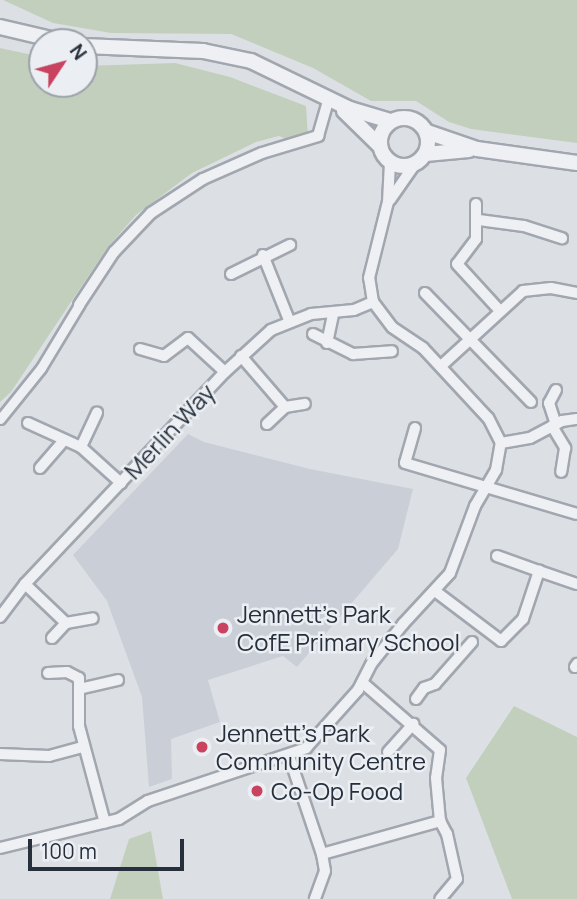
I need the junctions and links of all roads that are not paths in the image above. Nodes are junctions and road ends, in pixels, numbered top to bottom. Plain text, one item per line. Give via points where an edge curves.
1 (0, 27) edge
2 (28, 34) edge
3 (98, 47) edge
4 (332, 100) junction
5 (390, 121) junction
6 (427, 132) junction
7 (380, 146) junction
8 (477, 149) junction
9 (426, 153) junction
10 (390, 162) junction
11 (577, 163) edge
12 (415, 164) junction
13 (388, 202) junction
14 (476, 204) dead end
15 (479, 220) junction
16 (562, 239) dead end
17 (290, 245) dead end
18 (263, 255) junction
19 (231, 274) dead end
20 (425, 293) dead end
21 (577, 293) edge
22 (373, 302) junction
23 (79, 304) joint
24 (500, 311) junction
25 (333, 313) junction
26 (289, 320) junction
27 (313, 334) dead end
28 (470, 339) junction
29 (327, 343) junction
30 (140, 349) dead end
31 (393, 351) dead end
32 (241, 356) junction
33 (440, 366) junction
34 (225, 372) junction
35 (556, 390) dead end
36 (531, 402) dead end
37 (305, 404) dead end
38 (285, 407) junction
39 (97, 413) dead end
40 (0, 419) edge
41 (577, 419) edge
42 (28, 423) dead end
43 (267, 424) dead end
44 (554, 425) junction
45 (415, 428) dead end
46 (64, 440) junction
47 (501, 443) junction
48 (81, 447) junction
49 (40, 468) dead end
50 (561, 472) dead end
51 (121, 483) junction
52 (486, 485) junction
53 (577, 514) edge
54 (497, 556) dead end
55 (539, 571) junction
56 (25, 584) junction
57 (577, 584) edge
58 (435, 592) junction
59 (1, 611) edge
60 (93, 618) dead end
61 (66, 623) junction
62 (477, 636) junction
63 (52, 638) dead end
64 (48, 673) dead end
65 (118, 680) dead end
66 (363, 683) junction
67 (79, 689) junction
68 (416, 699) dead end
69 (412, 724) junction
70 (83, 747) junction
71 (388, 752) dead end
72 (0, 754) edge
73 (289, 756) junction
74 (440, 821) junction
75 (105, 823) junction
76 (0, 848) edge
77 (322, 855) junction
78 (315, 899) edge
79 (440, 899) edge

1 - 2 street
3 - 4 street via 224,55 286,75
4 - 5 street
4 - 7 street
4 - 23 street via 318,136 203,178 151,213 114,252
5 - 6 street via 411,118
5 - 7 street via 381,132
6 - 8 street
6 - 9 street
7 - 10 street
8 - 9 street
8 - 11 street
9 - 12 street
10 - 12 street
10 - 13 street
12 - 13 street
13 - 22 street via 372,262
14 - 15 street
15 - 16 street via 524,226
15 - 24 street via 476,239 457,264
17 - 18 street
18 - 19 street
18 - 26 street
20 - 28 street
21 - 24 street via 535,288 523,291
22 - 25 street, Merlin Way
22 - 33 street via 392,327
23 - 40 street via 41,368
24 - 28 street
25 - 26 street, Merlin Way
25 - 29 street
26 - 32 street, Merlin Way
27 - 29 street
28 - 33 street
28 - 36 street
29 - 31 street via 353,354
30 - 34 street via 164,355 188,338
32 - 34 street, Merlin Way
32 - 38 street
33 - 47 street via 488,418
34 - 51 street, Merlin Way
35 - 44 street via 549,402
37 - 38 street
38 - 43 street
39 - 48 street
41 - 44 street
42 - 46 street
44 - 47 street via 536,437
44 - 50 street via 565,447
45 - 52 street via 405,463
46 - 48 street
46 - 49 street
47 - 52 street via 496,470
48 - 51 street
51 - 56 street, Merlin Way
52 - 53 street
52 - 58 street via 455,564
54 - 55 street
55 - 57 street
55 - 62 street via 523,619 505,639
56 - 59 street, Merlin Way
56 - 61 street
58 - 62 street
58 - 66 street via 372,663
60 - 61 street
61 - 63 street
62 - 68 street
64 - 67 street via 79,678
65 - 67 street
66 - 69 street
66 - 73 street via 306,748
67 - 70 street
69 - 71 street
69 - 74 street via 440,750 436,778
70 - 72 street via 48,756
70 - 75 street
73 - 75 street via 148,801
73 - 77 street
74 - 77 street
74 - 79 street via 457,879
75 - 76 street
77 - 78 street via 325,871

